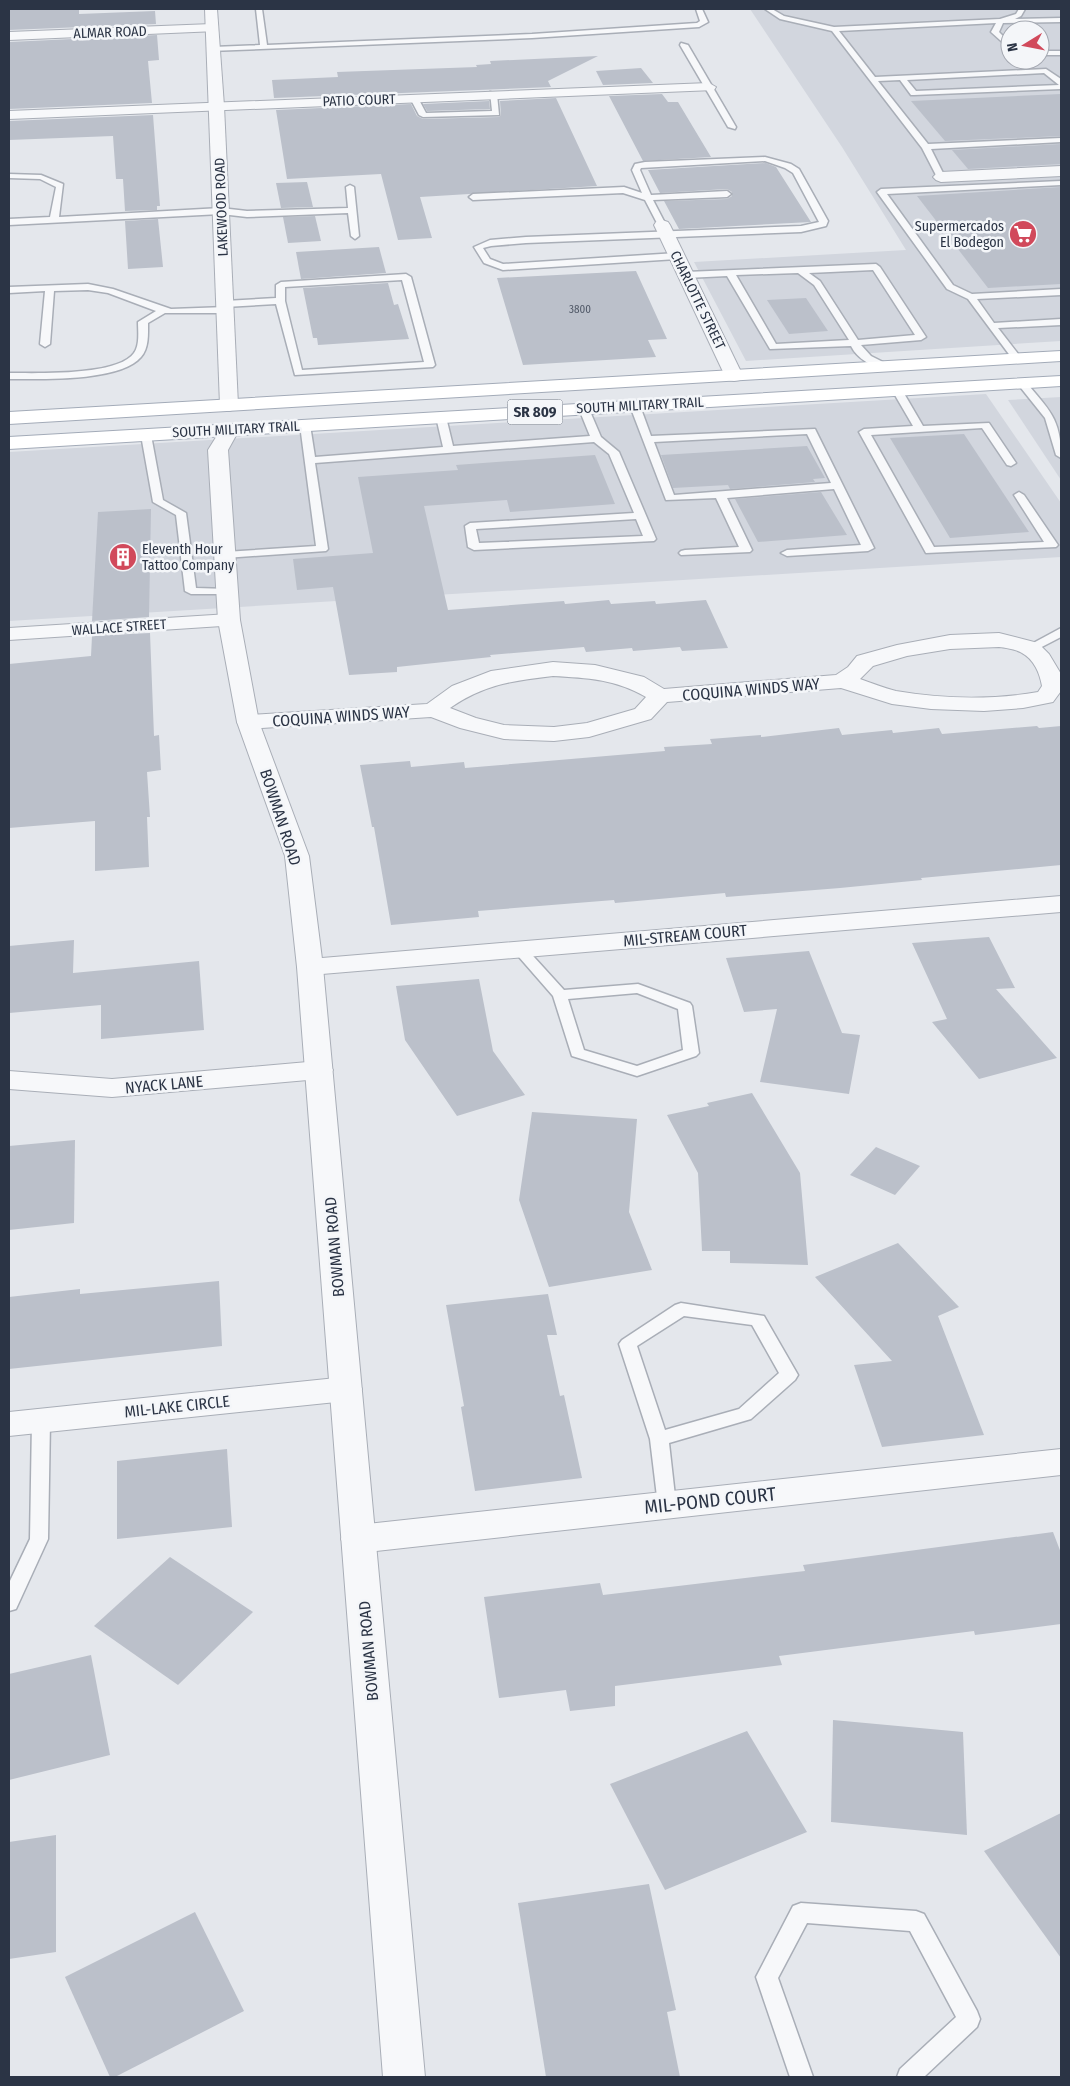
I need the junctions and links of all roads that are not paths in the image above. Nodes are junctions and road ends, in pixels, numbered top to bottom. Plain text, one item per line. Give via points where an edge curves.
1 (211, 9) edge
2 (259, 9) edge
3 (699, 9) edge
4 (768, 9) edge
5 (1022, 9) edge
6 (1004, 20) edge
7 (1000, 21) edge
8 (1000, 23) edge
9 (212, 28) junction
10 (834, 28) junction
11 (9, 36) edge
12 (1000, 37) edge
13 (684, 45) dead end
14 (264, 47) junction
15 (213, 49) junction
16 (1046, 71) junction
17 (1061, 71) edge
18 (902, 78) junction
19 (874, 79) junction
20 (1061, 85) edge
21 (709, 87) junction
22 (217, 106) junction
23 (9, 116) edge
24 (732, 126) dead end
25 (1061, 140) edge
26 (926, 147) junction
27 (1061, 170) edge
28 (9, 176) edge
29 (941, 177) joint
30 (1061, 183) edge
31 (350, 187) dead end
32 (727, 194) dead end
33 (473, 197) dead end
34 (648, 198) junction
35 (351, 210) junction
36 (221, 211) junction
37 (54, 220) junction
38 (9, 222) edge
39 (664, 231) junction
40 (355, 236) dead end
41 (677, 256) junction
42 (800, 270) junction
43 (730, 273) junction
44 (686, 275) junction
45 (50, 289) junction
46 (9, 290) edge
47 (1061, 292) edge
48 (971, 297) junction
49 (280, 301) junction
50 (225, 307) junction
51 (164, 310) junction
52 (1061, 322) edge
53 (991, 326) junction
54 (855, 343) junction
55 (45, 344) dead end
56 (1061, 356) edge
57 (1017, 359) junction
58 (886, 367) junction
59 (9, 376) edge
60 (734, 376) junction
61 (1061, 381) edge
62 (1022, 383) junction
63 (897, 390) junction
64 (635, 406) junction
65 (584, 409) junction
66 (1061, 416) edge
67 (230, 417) junction
68 (441, 417) junction
69 (1050, 417) junction
70 (9, 418) edge
71 (305, 425) junction
72 (920, 429) junction
73 (146, 435) junction
74 (9, 436) edge
75 (596, 439) junction
76 (648, 439) junction
77 (9, 443) edge
78 (448, 450) junction
79 (1061, 455) edge
80 (310, 460) junction
81 (1012, 463) dead end
82 (838, 486) junction
83 (720, 494) junction
84 (1020, 495) dead end
85 (640, 516) junction
86 (685, 553) dead end
87 (787, 553) dead end
88 (225, 554) junction
89 (228, 606) junction
90 (1061, 632) edge
91 (9, 634) edge
92 (1030, 648) junction
93 (842, 681) junction
94 (1057, 688) edge
95 (660, 696) junction
96 (433, 710) junction
97 (248, 722) junction
98 (1061, 904) edge
99 (519, 949) junction
100 (310, 967) junction
101 (560, 995) junction
102 (319, 1070) junction
103 (9, 1080) edge
104 (346, 1389) junction
105 (41, 1421) junction
106 (9, 1424) edge
107 (659, 1439) junction
108 (1061, 1462) edge
109 (667, 1505) junction
110 (358, 1539) junction
111 (9, 1603) edge
112 (404, 2077) edge
113 (801, 2077) edge
114 (908, 2077) edge

1 - 9 street, LAKEWOOD ROAD
2 - 14 lane
3 - 14 lane via 704,22 699,25 532,36
4 - 10 lane via 782,18
5 - 6 lane via 1019,15
7 - 10 lane
8 - 12 lane via 995,32
9 - 11 street, ALMAR ROAD
9 - 15 street, LAKEWOOD ROAD
10 - 19 lane
13 - 21 lane
14 - 15 lane
15 - 22 street, LAKEWOOD ROAD
16 - 17 lane
16 - 18 lane
16 - 20 lane
18 - 19 lane
18 - 20 lane via 914,93
19 - 26 lane
21 - 22 street, PATIO COURT
21 - 24 lane
22 - 23 street, PATIO COURT
22 - 36 street, LAKEWOOD ROAD
25 - 26 lane
26 - 29 lane
27 - 29 street
28 - 37 lane via 41,177 60,186
30 - 48 lane via 881,192 950,287
31 - 35 lane
32 - 34 lane
33 - 34 lane via 624,190
34 - 39 lane
34 - 39 lane via 636,170 638,166 765,160 796,171 824,221 823,224 801,229
35 - 36 lane via 247,214
35 - 40 lane
36 - 37 lane
36 - 50 street, LAKEWOOD ROAD
37 - 38 lane
39 - 41 street, CHARLOTTE STREET
39 - 41 lane via 499,242 478,247 489,264 503,267
41 - 44 street, CHARLOTTE STREET
42 - 43 lane
42 - 54 lane via 817,282
42 - 54 lane via 876,267 921,337
43 - 44 lane
43 - 54 lane via 773,346
44 - 60 street, CHARLOTTE STREET
45 - 46 lane
45 - 51 lane via 88,287 110,290
45 - 55 lane
47 - 48 lane
48 - 53 lane
49 - 49 lane via 298,373 430,365 406,278 281,285
49 - 50 lane
50 - 51 lane
50 - 67 street, LAKEWOOD ROAD
51 - 59 lane via 143,322 139,355 128,363 96,372 43,371
52 - 53 lane
53 - 57 lane
54 - 58 lane via 857,351 866,358
56 - 57 main road, SOUTH MILITARY TRAIL
57 - 58 main road, SOUTH MILITARY TRAIL
57 - 64 main road via 978,378 654,397
58 - 60 main road, SOUTH MILITARY TRAIL
60 - 67 main road, SOUTH MILITARY TRAIL via 586,384 554,399 260,418
61 - 62 main road, SOUTH MILITARY TRAIL / SR 809
62 - 63 main road, SOUTH MILITARY TRAIL / SR 809
62 - 69 lane
63 - 64 main road, SOUTH MILITARY TRAIL / SR 809
63 - 72 lane
64 - 65 main road, SOUTH MILITARY TRAIL / SR 809
64 - 76 lane
65 - 68 main road, SOUTH MILITARY TRAIL / SR 809
65 - 75 lane
66 - 69 lane
67 - 70 main road, SOUTH MILITARY TRAIL / SR 809
67 - 71 main road, SOUTH MILITARY TRAIL / SR 809
67 - 73 main road, SOUTH MILITARY TRAIL / SR 809
67 - 74 main road via 219,415 189,425
67 - 88 street, BOWMAN ROAD via 218,450
68 - 71 main road, SOUTH MILITARY TRAIL / SR 809
68 - 78 lane
69 - 79 lane
71 - 80 lane
72 - 81 lane via 985,425
72 - 84 lane via 864,432 930,551 1052,545
73 - 77 main road, SOUTH MILITARY TRAIL / SR 809
73 - 89 lane via 158,502 181,513 191,591
75 - 78 lane
75 - 85 lane via 614,452
76 - 82 lane via 811,431
76 - 83 lane via 670,498
78 - 80 lane
80 - 88 lane via 322,549
82 - 83 lane
82 - 87 lane via 868,548
83 - 86 lane via 746,550
85 - 85 lane via 650,539 474,547 470,526
88 - 89 street, BOWMAN ROAD
89 - 91 street, WALLACE STREET
89 - 97 street, BOWMAN ROAD
90 - 92 lane
92 - 93 street, COQUINA WINDS WAY via 999,640 950,642 865,661
92 - 94 street, COQUINA WINDS WAY via 1041,659
93 - 94 street, COQUINA WINDS WAY via 892,697 984,704 1045,697
93 - 95 street, COQUINA WINDS WAY
95 - 96 street, COQUINA WINDS WAY via 643,714 589,730 554,734 504,732
95 - 96 street, COQUINA WINDS WAY via 636,682 595,672 553,669 498,676 460,691
96 - 97 street, COQUINA WINDS WAY
97 - 100 street, BOWMAN ROAD via 297,856
98 - 99 street, MIL-STREAM COURT
99 - 100 street, MIL-STREAM COURT
99 - 101 lane
100 - 102 street, BOWMAN ROAD
101 - 101 lane via 578,1053 637,1071 691,1053 685,1006 638,988
102 - 103 street, NYACK LANE via 112,1088
102 - 104 street, BOWMAN ROAD
104 - 105 street, MIL-LAKE CIRCLE
104 - 110 street, BOWMAN ROAD
105 - 106 street, MIL-LAKE CIRCLE
105 - 111 lane via 39,1540
107 - 107 lane via 745,1414 789,1375 758,1320 681,1309 628,1344
107 - 109 lane
108 - 109 street, MIL-POND COURT
109 - 110 street, MIL-POND COURT
110 - 112 street, BOWMAN ROAD
113 - 114 lane via 767,1977 800,1913 916,1921 969,2019

